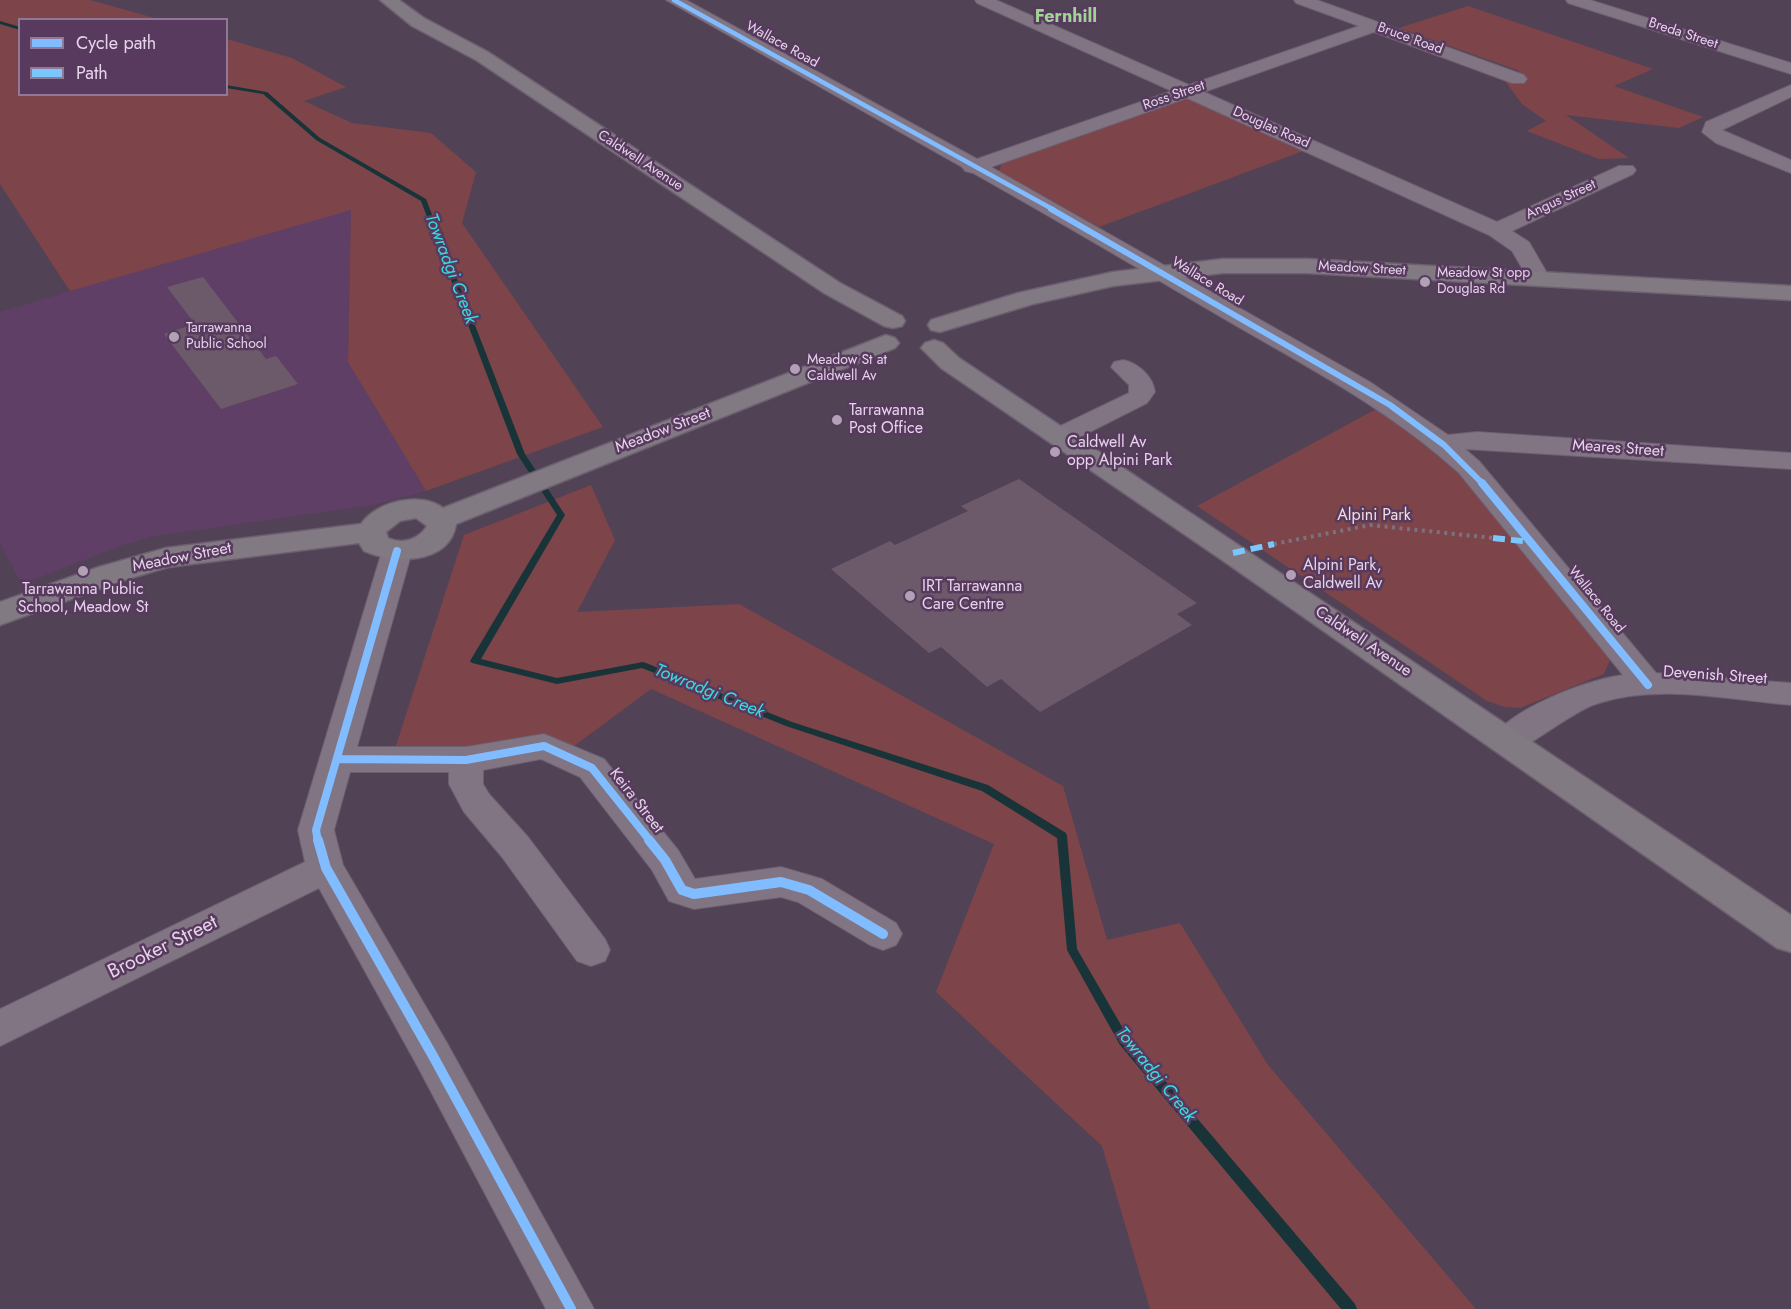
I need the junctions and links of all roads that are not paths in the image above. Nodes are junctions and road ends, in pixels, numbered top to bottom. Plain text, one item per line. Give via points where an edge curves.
1 (388, 0) edge
2 (674, 0) edge
3 (983, 0) edge
4 (1302, 0) edge
5 (1574, 0) edge
6 (1376, 26) junction
7 (1791, 69) edge
8 (1518, 79) dead end
9 (1791, 90) edge
10 (1189, 91) junction
11 (972, 167) junction
12 (1791, 167) edge
13 (1626, 170) dead end
14 (1497, 230) junction
15 (1165, 272) junction
16 (1540, 280) junction
17 (1789, 295) edge
18 (890, 332) junction
19 (937, 336) junction
20 (1123, 367) dead end
21 (1061, 436) junction
22 (1444, 443) junction
23 (1791, 461) edge
24 (440, 520) junction
25 (384, 542) junction
26 (0, 614) edge
27 (1648, 685) junction
28 (1791, 694) edge
29 (1507, 741) junction
30 (337, 759) junction
31 (466, 760) junction
32 (326, 868) junction
33 (883, 934) dead end
34 (1791, 936) edge
35 (591, 950) dead end
36 (0, 1028) edge
37 (571, 1309) edge

1 - 18 main road, Caldwell Avenue via 418,22 482,56 847,297
2 - 11 street, Wallace Road
3 - 10 street, Douglas Road
4 - 6 street, Bruce Road
5 - 7 street, Breda Street
6 - 8 street, Bruce Road
6 - 10 street, Ross Street
9 - 12 street via 1713,126 1712,132
10 - 11 street, Ross Street
10 - 14 street, Douglas Road
11 - 15 street, Wallace Road
13 - 14 street, Angus Street
14 - 16 street, Douglas Road via 1521,247
15 - 16 main road, Meadow Street via 1223,266 1307,266
15 - 19 main road, Meadow Street via 1027,298
15 - 22 street, Wallace Road via 1396,409
16 - 17 main road, Meadow Street
18 - 19 main road via 916,318
18 - 19 main road, Caldwell Avenue via 904,351 919,351
18 - 24 main road, Meadow Street
19 - 21 main road, Caldwell Avenue via 950,363
20 - 21 street via 1141,383 1138,398
21 - 29 main road, Caldwell Avenue
22 - 23 street, Meares Street via 1476,440
22 - 27 street, Wallace Road via 1469,467
24 - 25 main road, Meadow Street via 442,526 433,540 414,549
24 - 25 main road via 427,510 404,510 382,518
25 - 26 main road, Meadow Street via 166,558
25 - 30 street
27 - 28 street, Devenish Street
27 - 29 street, Devenish Street via 1584,695
29 - 34 main road, Caldwell Avenue
30 - 31 street, Keira Street
30 - 32 street via 316,830
31 - 33 street, Keira Street via 544,746 592,768 665,860 682,890 694,894 781,882 809,890
31 - 35 street via 466,784 477,803
32 - 36 street, Brooker Street
32 - 37 street

